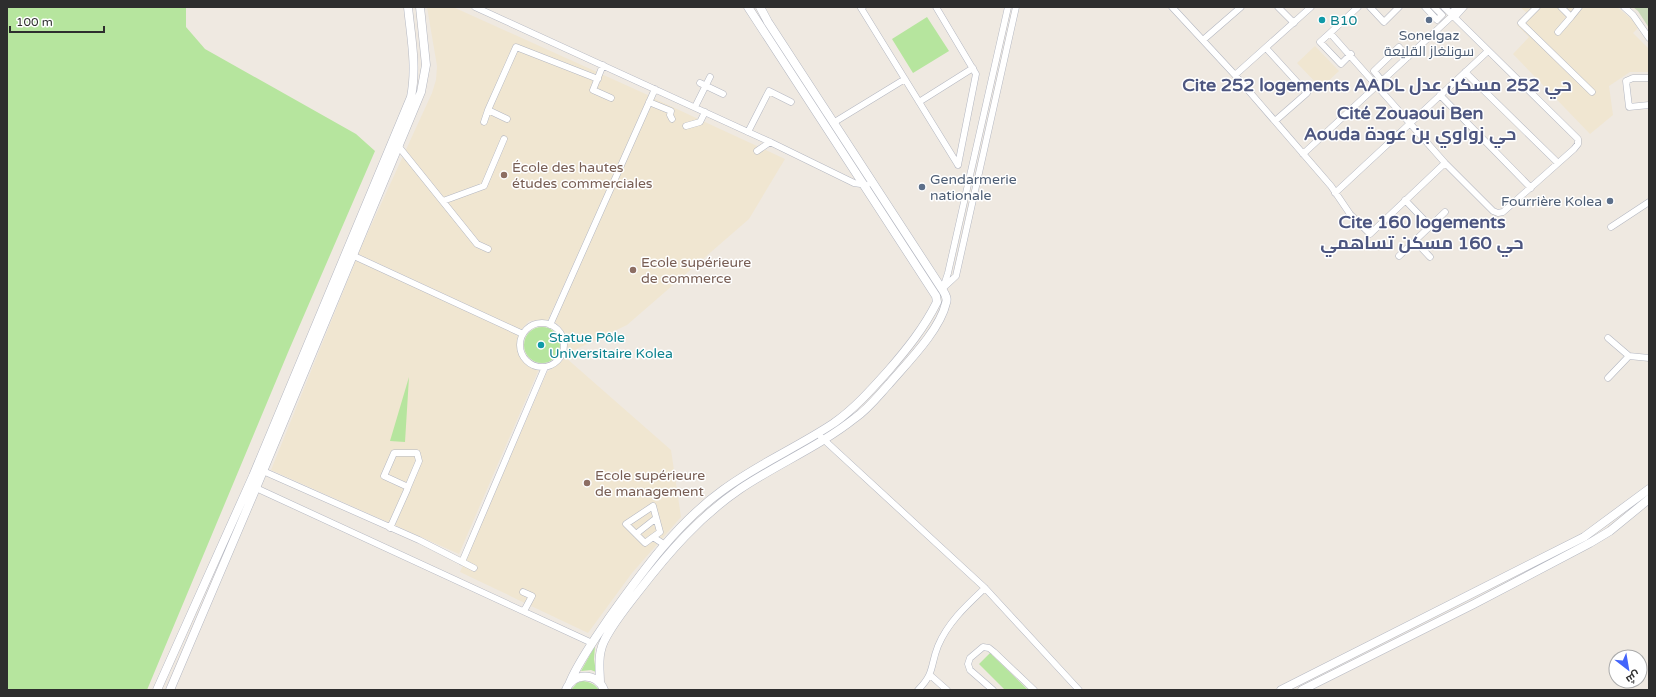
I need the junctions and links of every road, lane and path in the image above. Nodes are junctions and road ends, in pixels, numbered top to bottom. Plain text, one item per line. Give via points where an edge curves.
1 (408, 7) edge
2 (420, 7) edge
3 (475, 7) edge
4 (748, 7) edge
5 (760, 7) edge
6 (862, 7) edge
7 (936, 7) edge
8 (1008, 7) edge
9 (1016, 7) edge
10 (1172, 7) edge
11 (1241, 7) edge
12 (1278, 7) edge
13 (1311, 7) edge
14 (1358, 7) edge
15 (1370, 7) edge
16 (1399, 7) edge
17 (1425, 7) edge
18 (1434, 7) edge
19 (1444, 7) edge
20 (1457, 7) edge
21 (1464, 7) edge
22 (1537, 7) edge
23 (1561, 7) edge
24 (1580, 7) edge
25 (1624, 7) edge
26 (1453, 15) junction
27 (1571, 17) junction
28 (1294, 23) junction
29 (1558, 32) dead end
30 (1330, 33) junction
31 (1649, 38) edge
32 (1203, 40) junction
33 (1266, 48) junction
34 (1488, 51) junction
35 (1351, 54) junction
36 (1408, 57) junction
37 (603, 66) junction
38 (973, 68) junction
39 (1465, 72) junction
40 (1235, 75) junction
41 (710, 77) dead end
42 (1649, 78) edge
43 (598, 79) junction
44 (905, 79) junction
45 (1380, 83) junction
46 (702, 85) junction
47 (655, 89) junction
48 (1592, 92) dead end
49 (723, 94) dead end
50 (1440, 95) junction
51 (611, 98) dead end
52 (649, 102) junction
53 (791, 102) dead end
54 (919, 102) junction
55 (852, 103) dead end
56 (1649, 105) edge
57 (695, 107) junction
58 (488, 110) junction
59 (856, 110) junction
60 (705, 112) junction
61 (672, 118) dead end
62 (507, 119) dead end
63 (1275, 121) junction
64 (484, 122) dead end
65 (833, 123) junction
66 (1410, 123) junction
67 (686, 126) dead end
68 (748, 132) junction
69 (504, 139) dead end
70 (770, 142) junction
71 (399, 147) junction
72 (757, 151) dead end
73 (1303, 154) junction
74 (1445, 163) junction
75 (1558, 163) junction
76 (862, 184) junction
77 (873, 185) junction
78 (1531, 188) junction
79 (1335, 193) junction
80 (1405, 200) junction
81 (443, 201) junction
82 (1649, 202) edge
83 (1445, 212) dead end
84 (1430, 226) junction
85 (1611, 227) dead end
86 (1415, 241) junction
87 (488, 249) dead end
88 (354, 256) junction
89 (1399, 256) dead end
90 (1430, 257) dead end
91 (942, 289) junction
92 (936, 296) junction
93 (550, 325) junction
94 (523, 334) junction
95 (1608, 338) dead end
96 (1629, 356) junction
97 (1649, 358) edge
98 (545, 367) junction
99 (1608, 378) dead end
100 (817, 433) junction
101 (823, 439) junction
102 (262, 471) junction
103 (253, 476) junction
104 (408, 487) junction
105 (256, 488) junction
106 (1649, 489) edge
107 (1649, 499) edge
108 (655, 519) junction
109 (390, 528) junction
110 (636, 534) junction
111 (653, 537) junction
112 (665, 545) junction
113 (462, 562) junction
114 (474, 568) dead end
115 (985, 588) junction
116 (523, 592) dead end
117 (524, 611) junction
118 (592, 643) junction
119 (930, 675) junction
120 (602, 686) edge
121 (567, 687) edge
122 (158, 690) edge
123 (170, 690) edge
124 (918, 690) edge
125 (947, 690) edge
126 (993, 690) edge
127 (1034, 690) edge
128 (1079, 690) edge
129 (1281, 690) edge
130 (1302, 690) edge

1 - 103 main road via 414,61 411,97
2 - 71 main road via 425,77
3 - 37 street
4 - 76 main road
5 - 65 main road
6 - 44 street
7 - 38 street
8 - 91 street via 948,273
9 - 91 street via 956,276
10 - 32 street
11 - 32 street
12 - 28 street
13 - 28 street
14 - 30 street
15 - 16 street via 1384,22
17 - 18 street via 1436,20 1442,15
19 - 26 street
20 - 26 street
21 - 26 street
22 - 48 street via 1521,24
23 - 27 street
24 - 27 street
25 - 31 street
26 - 34 street
26 - 36 street
27 - 29 street
28 - 33 street
30 - 35 street
30 - 35 street via 1320,42 1341,64
32 - 40 street
33 - 40 street
33 - 63 street via 1307,93
34 - 39 street
34 - 75 street via 1578,139 1578,144
35 - 45 street
36 - 45 street
36 - 45 street via 1399,47 1374,71
37 - 43 street
37 - 47 street
38 - 54 street
38 - 54 street via 976,74 958,165
39 - 50 street
39 - 75 street
40 - 63 street
41 - 46 street
42 - 56 street via 1633,78 1626,82 1630,108
43 - 51 street via 593,90
43 - 58 street via 516,47
44 - 54 street
44 - 59 street
45 - 66 street
45 - 73 street
46 - 49 street
46 - 57 street
47 - 52 street
47 - 57 street
50 - 66 street
50 - 78 street
52 - 61 street via 671,111
52 - 93 street
53 - 68 street via 768,91
55 - 59 street
57 - 60 street
58 - 62 street
58 - 64 street
59 - 65 street
60 - 67 street via 700,122
60 - 68 street
63 - 73 street
65 - 77 main road
66 - 74 street
66 - 79 street
68 - 70 street
69 - 81 street via 484,186
70 - 72 street
70 - 76 street via 854,183
71 - 81 street
71 - 88 main road
73 - 79 street
74 - 78 street via 1498,213 1510,207
74 - 80 street
75 - 78 street
76 - 77 street
76 - 92 main road
77 - 91 main road
79 - 80 street via 1350,214 1370,234
80 - 84 street
81 - 87 street via 477,244
82 - 85 street
83 - 84 street
84 - 86 street
86 - 89 street
86 - 90 street
88 - 94 street
88 - 102 main road
91 - 92 main road
91 - 101 main road via 947,297 946,303 935,328 867,408
92 - 100 main road via 932,312 911,344 869,394 853,409
93 - 94 street via 538,324
93 - 98 street via 560,332 564,344 561,356
94 - 98 street via 520,346 524,357 533,365
95 - 96 street
96 - 97 street
96 - 99 street
98 - 113 street
100 - 101 street
100 - 112 main road via 722,491
101 - 115 street
101 - 120 main road via 739,490 715,508 664,557 603,643 600,659
102 - 105 main road
102 - 109 street
103 - 105 street
103 - 122 main road
104 - 104 street via 384,476 394,453 417,454 420,461
104 - 109 street
105 - 117 street
105 - 123 main road
106 - 129 main road via 1584,537
107 - 130 main road via 1610,531 1590,543
108 - 110 street
108 - 110 street via 653,506 626,524
108 - 111 street via 660,532
109 - 113 street
110 - 111 street via 645,543
111 - 112 street
112 - 118 main road
113 - 114 street
115 - 119 street via 963,608 951,624 939,645
115 - 128 street
116 - 117 street via 532,596
117 - 118 street
118 - 121 main road
119 - 124 street
119 - 125 street
120 - 121 main road via 595,679 582,676
126 - 127 street via 968,666 970,658 983,647 994,652

